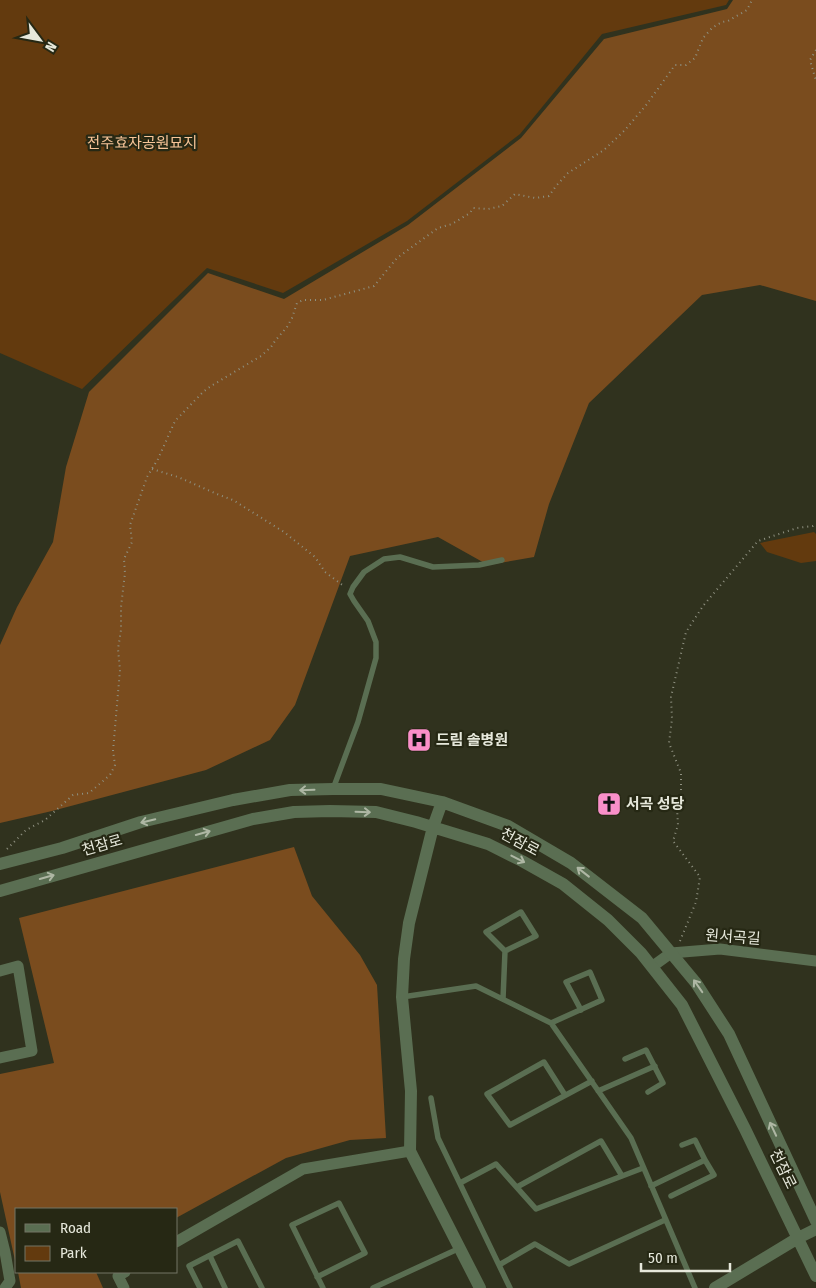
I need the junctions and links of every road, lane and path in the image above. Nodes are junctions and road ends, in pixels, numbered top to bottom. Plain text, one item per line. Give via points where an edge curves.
1 (752, 0) edge
2 (816, 50) edge
3 (816, 81) edge
4 (152, 468) junction
5 (816, 524) edge
6 (502, 560) dead end
7 (347, 589) dead end
8 (333, 789) junction
9 (442, 802) junction
10 (433, 827) junction
11 (2, 859) edge
12 (0, 891) edge
13 (504, 952) junction
14 (674, 952) junction
15 (816, 961) edge
16 (653, 966) junction
17 (0, 971) edge
18 (402, 997) junction
19 (503, 999) junction
20 (581, 1010) junction
21 (550, 1023) junction
22 (0, 1058) edge
23 (625, 1059) dead end
24 (655, 1066) junction
25 (592, 1082) junction
26 (598, 1091) junction
27 (648, 1092) dead end
28 (565, 1095) junction
29 (431, 1098) dead end
30 (682, 1145) dead end
31 (410, 1151) junction
32 (705, 1160) junction
33 (644, 1168) junction
34 (622, 1176) junction
35 (460, 1183) junction
36 (651, 1186) junction
37 (517, 1187) junction
38 (671, 1196) dead end
39 (665, 1220) junction
40 (816, 1221) edge
41 (816, 1229) edge
42 (0, 1232) edge
43 (798, 1238) junction
44 (178, 1241) edge
45 (460, 1248) junction
46 (210, 1256) junction
47 (499, 1265) junction
48 (123, 1273) edge
49 (816, 1276) edge
50 (318, 1277) junction
51 (5, 1288) edge
52 (124, 1288) edge
53 (200, 1288) edge
54 (225, 1288) edge
55 (262, 1288) edge
56 (323, 1288) edge
57 (373, 1288) edge
58 (480, 1288) edge
59 (510, 1288) edge
60 (695, 1288) edge
61 (715, 1288) edge

1 - 4 path via 747,10 712,28 703,38 695,58 686,65 674,65 625,130 604,150 568,173 549,196 535,198 515,194 502,206 473,208 470,213 438,228 397,258 374,286 323,300 297,303 287,327 272,347 211,386 184,411
2 - 3 path via 810,60
4 - 7 path via 233,500 284,532
4 - 11 path via 130,526 132,542 124,560 115,765 110,776 89,793 73,795 45,820 26,830 8,847
5 - 14 path via 758,541 703,606 686,632 671,697 669,743 680,773 682,799 677,808 678,825 673,841 700,877 696,902
6 - 8 lane via 479,565 433,567 400,557 384,559 364,572 350,594 368,621 376,642 376,658 358,722
8 - 9 street, 천잠로 via 381,789
8 -> 11 street, 천잠로 via 290,790 233,800 141,822 62,848
9 - 10 street
14 -> 9 street, 천잠로 via 642,918 571,863 508,826
12 -> 10 street, 천잠로 via 253,819 294,812 376,812
10 -> 16 street, 천잠로 via 488,844 563,884 608,920
10 - 18 street via 409,923
13 - 13 lane via 536,936 522,912 486,932
13 - 19 lane
14 - 15 street, 원서곡길 via 720,948
14 - 16 street
40 -> 14 street, 천잠로 via 729,1034
16 - 43 street, 천잠로 via 682,1005
17 - 22 street via 18,966 32,1051
18 - 19 lane via 476,986
18 - 31 street via 411,1091
19 - 21 lane
20 - 20 lane via 602,1000 590,972 566,982
20 - 21 lane
21 - 25 lane
23 - 24 lane via 646,1050
24 - 26 lane
24 - 27 lane via 663,1082
25 - 26 lane
25 - 28 lane
26 - 33 lane via 631,1138
28 - 28 lane via 510,1125 487,1094 544,1062
29 - 35 lane via 438,1138
30 - 32 lane via 695,1140
31 - 44 street via 303,1169
31 - 45 street
32 - 36 lane
32 - 38 lane via 714,1175
33 - 34 lane
33 - 36 lane
34 - 37 lane via 536,1209
34 - 37 lane via 601,1141
35 - 37 lane via 496,1164
35 - 47 lane
36 - 39 lane
39 - 47 lane via 570,1264 535,1244
39 - 60 lane
41 - 43 street
42 - 51 street via 10,1281
43 - 49 street, 천잠로
43 - 61 street
45 - 57 lane
45 - 58 street
46 - 53 lane via 189,1266
46 - 54 lane
46 - 55 lane via 238,1241
47 - 59 lane
48 - 52 street via 118,1276
50 - 50 lane via 292,1225 339,1203 364,1253
50 - 56 lane

